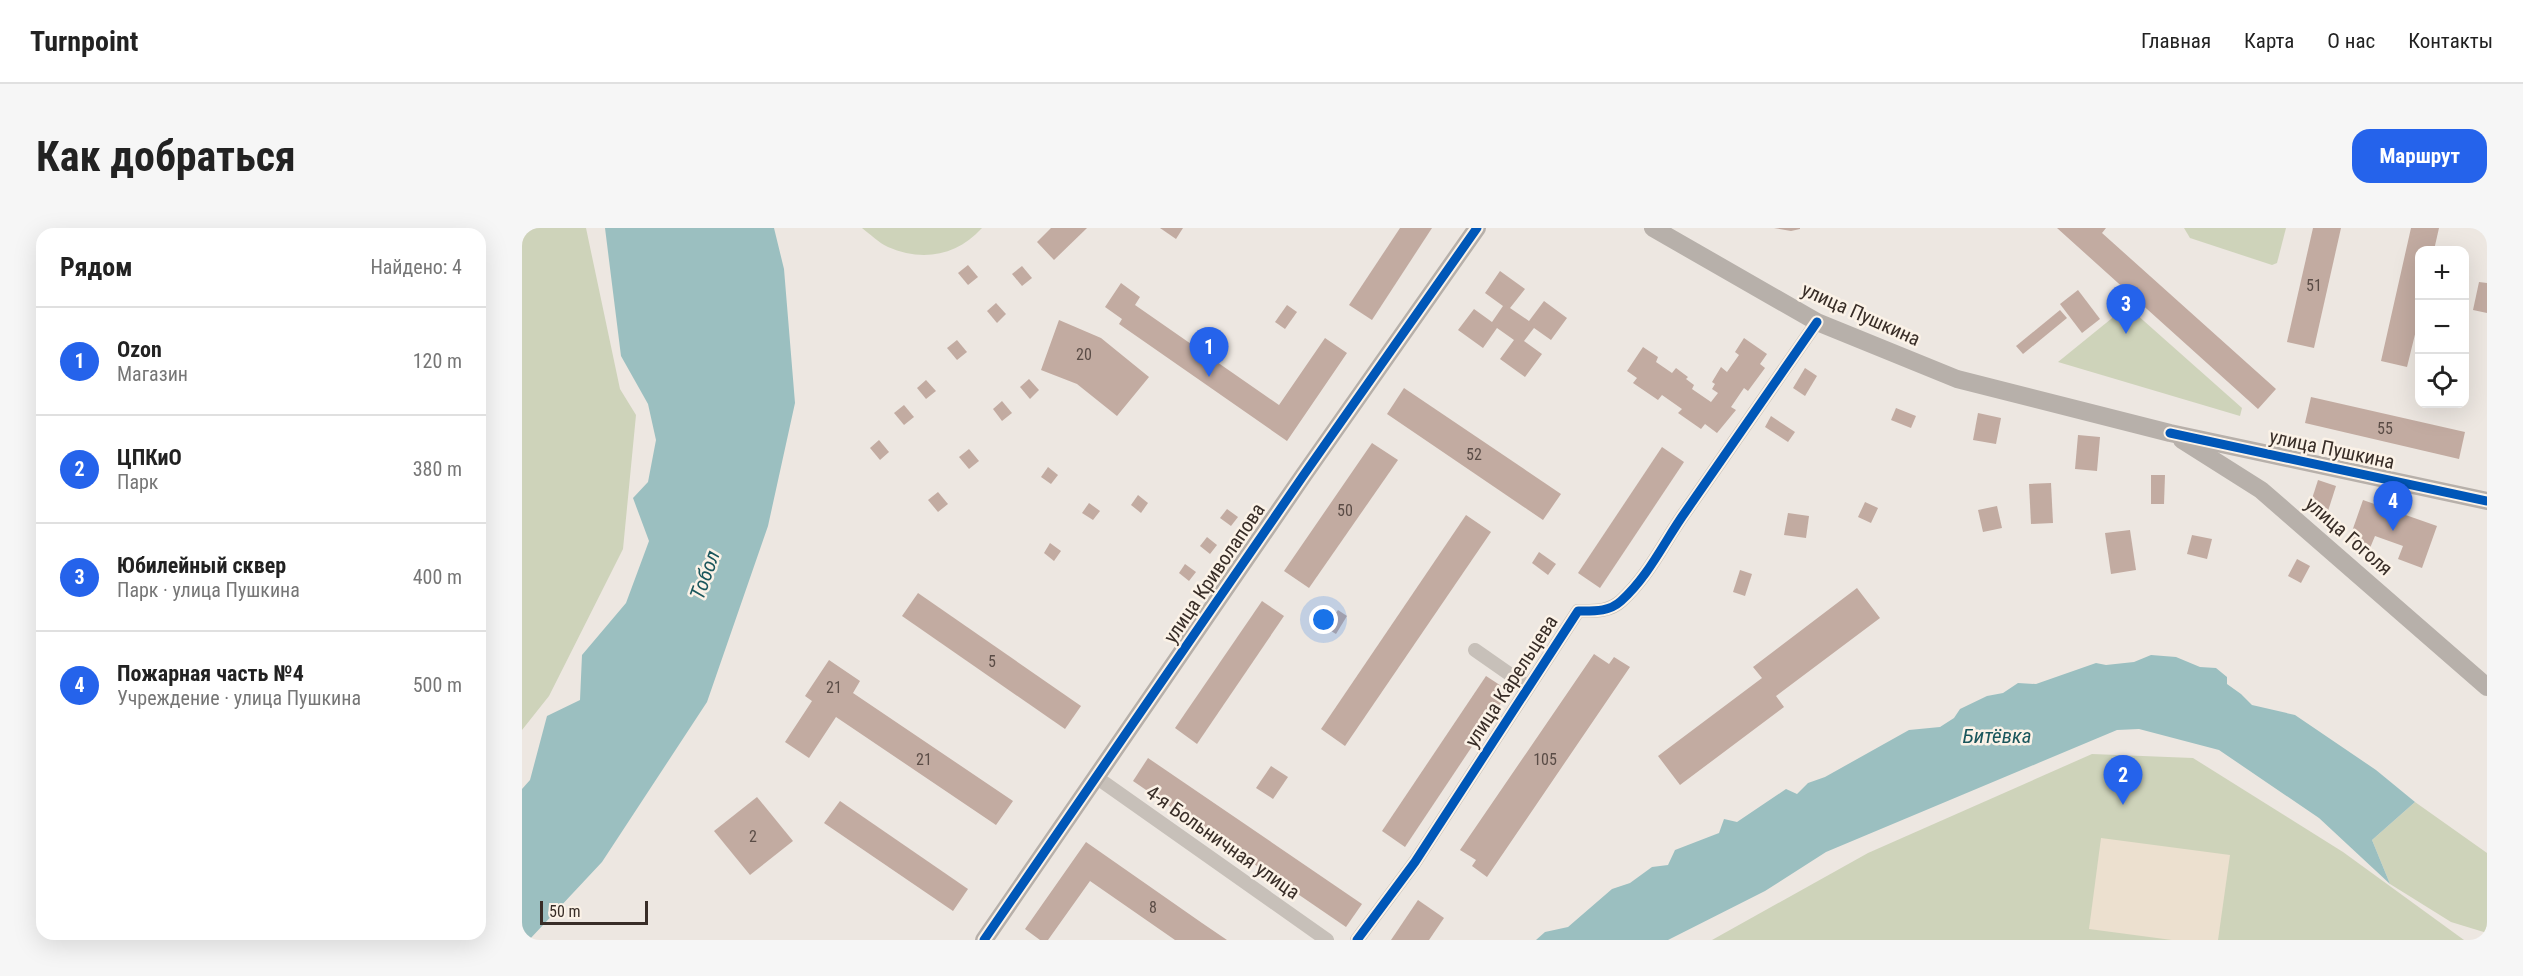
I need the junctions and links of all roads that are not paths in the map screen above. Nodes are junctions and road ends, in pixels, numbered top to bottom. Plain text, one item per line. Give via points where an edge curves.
1 (1477, 228) edge
2 (1653, 228) edge
3 (1817, 322) junction
4 (2170, 433) junction
5 (2487, 501) edge
6 (1475, 650) dead end
7 (1528, 687) junction
8 (2487, 687) edge
9 (1096, 777) junction
10 (984, 940) edge
11 (1327, 940) edge
12 (1357, 940) edge

1 - 9 street, улица Криволапова
2 - 3 street, улица Пушкина
3 - 4 street, улица Пушкина via 1976,385
3 - 7 street, улица Карельцева via 1649,568 1621,601 1600,611 1578,611
4 - 5 street, улица Пушкина
4 - 8 street, улица Гоголя via 2261,490
6 - 7 street
7 - 12 street, улица Карельцева via 1415,862
9 - 10 street, улица Криволапова
9 - 11 street, 4-я Больничная улица

